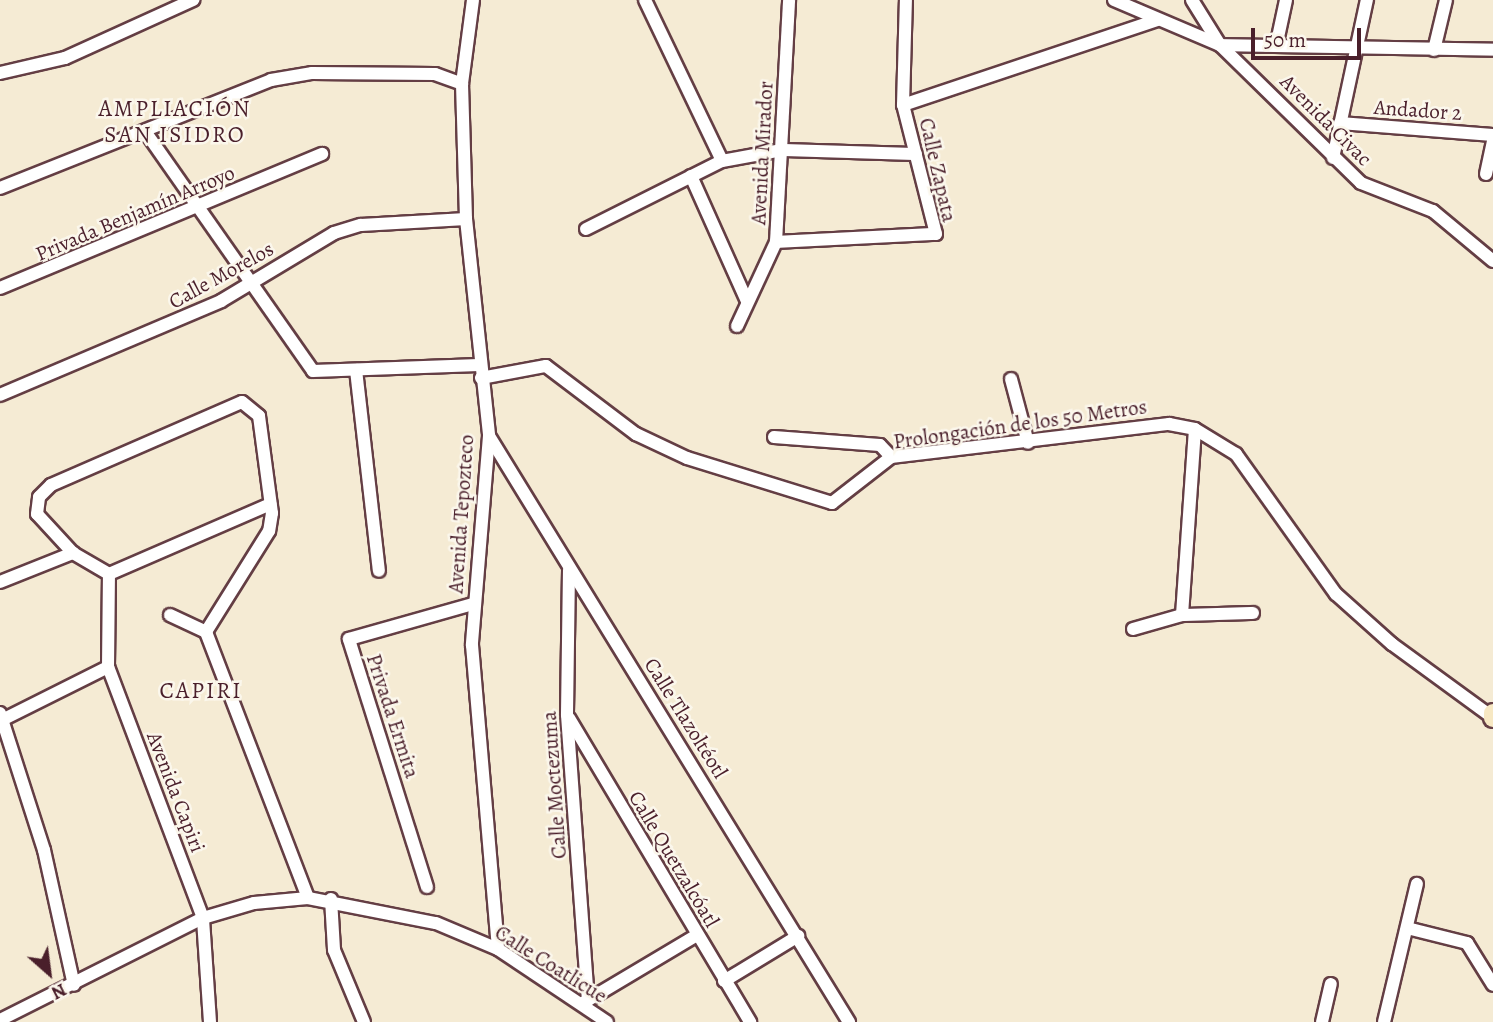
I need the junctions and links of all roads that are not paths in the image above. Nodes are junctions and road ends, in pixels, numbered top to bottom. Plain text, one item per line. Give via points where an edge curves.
1 (193, 0) edge
2 (645, 0) edge
3 (789, 0) edge
4 (906, 0) edge
5 (1114, 0) edge
6 (1192, 0) edge
7 (1286, 0) edge
8 (1367, 0) edge
9 (1446, 0) edge
10 (469, 3) edge
11 (1157, 20) junction
12 (1277, 42) junction
13 (1220, 45) junction
14 (1356, 45) junction
15 (1434, 50) junction
16 (1493, 50) edge
17 (0, 73) edge
18 (462, 83) junction
19 (902, 105) junction
20 (1340, 123) junction
21 (147, 134) junction
22 (1493, 135) edge
23 (1493, 142) edge
24 (782, 150) junction
25 (322, 154) dead end
26 (916, 155) junction
27 (1333, 158) junction
28 (722, 161) junction
29 (1486, 174) dead end
30 (691, 176) junction
31 (0, 188) edge
32 (202, 208) junction
33 (466, 219) junction
34 (586, 229) dead end
35 (776, 242) junction
36 (1493, 261) edge
37 (255, 282) junction
38 (0, 288) edge
39 (747, 301) junction
40 (737, 326) dead end
41 (356, 370) junction
42 (480, 371) junction
43 (1011, 379) dead end
44 (0, 395) edge
45 (1195, 429) junction
46 (489, 436) junction
47 (774, 437) dead end
48 (1028, 443) junction
49 (891, 457) junction
50 (271, 504) junction
51 (73, 553) junction
52 (569, 567) junction
53 (379, 571) dead end
54 (109, 574) junction
55 (0, 582) edge
56 (473, 604) junction
57 (1253, 613) dead end
58 (170, 615) dead end
59 (1182, 615) junction
60 (1133, 629) dead end
61 (206, 632) junction
62 (108, 667) junction
63 (567, 715) junction
64 (1493, 716) edge
65 (1, 718) edge
66 (1416, 884) dead end
67 (427, 887) dead end
68 (307, 898) junction
69 (331, 899) junction
70 (203, 919) junction
71 (1406, 928) junction
72 (697, 935) junction
73 (799, 936) junction
74 (498, 949) junction
75 (724, 981) junction
76 (1331, 984) dead end
77 (74, 985) junction
78 (1493, 985) edge
79 (585, 1002) junction
80 (1, 1019) edge
81 (210, 1022) edge
82 (364, 1022) edge
83 (607, 1022) edge
84 (750, 1022) edge
85 (849, 1022) edge
86 (1322, 1022) edge
87 (1384, 1022) edge

1 - 17 street via 71,56
2 - 28 street
3 - 24 street, Avenida Mirador
4 - 19 street, Calle Zapata
5 - 11 street
6 - 13 street, Avenida Civac
7 - 12 street
8 - 14 street
9 - 15 street
10 - 18 street, Avenida Tepozteco
11 - 13 street
11 - 19 street
12 - 13 street
12 - 14 street
13 - 27 street, Avenida Civac
14 - 15 street
14 - 20 street
15 - 16 street
18 - 21 street via 435,74 312,73 271,80
18 - 33 street, Avenida Tepozteco
19 - 26 street, Calle Zapata
20 - 22 street, Andador 2
20 - 27 street
21 - 31 street
21 - 32 street
23 - 29 street
24 - 26 street
24 - 28 street
24 - 35 street, Avenida Mirador
25 - 32 street, Privada Benjamín Arroyo
26 - 35 street, Calle Zapata via 936,234
27 - 36 street, Avenida Civac via 1361,183 1433,211
28 - 30 street
30 - 34 street
30 - 39 street
32 - 37 street
32 - 38 street, Privada Benjamín Arroyo
33 - 37 street, Calle Morelos via 361,225 306,247
33 - 42 street, Avenida Tepozteco
35 - 39 street, Avenida Mirador
37 - 41 street via 313,371
37 - 44 street, Calle Morelos
39 - 40 street, Avenida Mirador
41 - 42 street
41 - 53 street
42 - 46 street, Avenida Tepozteco
42 - 49 street, Prolongación de los 50 Metros via 546,366 636,434 687,458 832,503
43 - 48 street
45 - 48 street, Prolongación de los 50 Metros via 1169,424
45 - 59 street
45 - 64 street, Prolongación de los 50 Metros via 1236,454 1336,594 1392,644
46 - 52 street, Calle Tlazoltéotl
46 - 56 street, Avenida Tepozteco
47 - 49 street via 880,445
48 - 49 street, Prolongación de los 50 Metros
50 - 51 street via 259,416 242,402 51,485 39,497 37,514
50 - 54 street
50 - 61 street via 269,531
51 - 54 street
51 - 55 street
52 - 63 street, Calle Moctezuma
52 - 73 street, Calle Tlazoltéotl
54 - 62 street, Avenida Capiri
56 - 67 street, Privada Ermita via 349,639
56 - 74 street, Avenida Tepozteco
57 - 59 street
58 - 61 street
59 - 60 street
61 - 68 street
62 - 65 street
62 - 70 street, Avenida Capiri
63 - 72 street, Calle Quetzalcóatl
63 - 79 street, Calle Moctezuma
65 - 77 street via 44,850
66 - 71 street
68 - 69 street
68 - 70 street via 254,903
69 - 74 street, Calle Coatlicue via 436,923
69 - 82 street via 334,950
70 - 77 street
70 - 81 street, Avenida Capiri
71 - 78 street via 1467,943
71 - 87 street
72 - 75 street, Calle Quetzalcóatl
72 - 79 street
73 - 75 street
73 - 85 street, Calle Tlazoltéotl
74 - 79 street, Calle Coatlicue
75 - 84 street, Calle Quetzalcóatl
76 - 86 street
77 - 80 street
79 - 83 street, Calle Coatlicue

